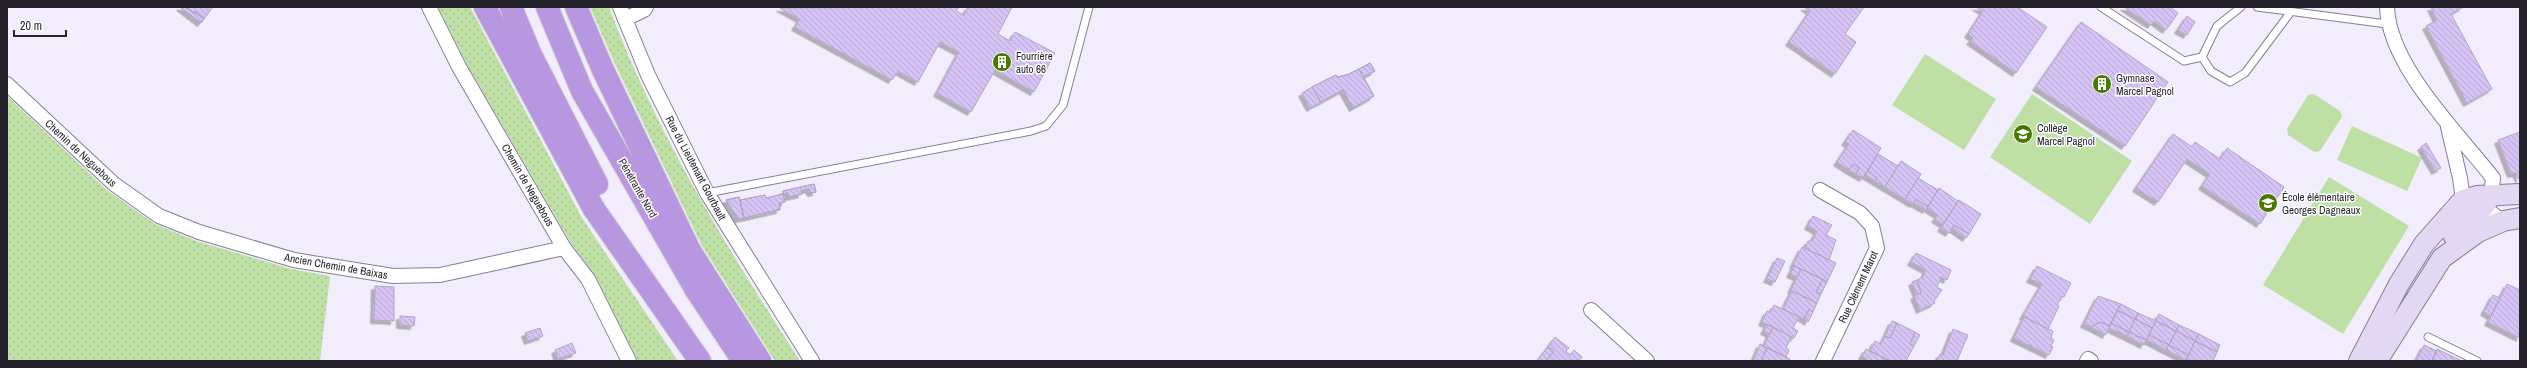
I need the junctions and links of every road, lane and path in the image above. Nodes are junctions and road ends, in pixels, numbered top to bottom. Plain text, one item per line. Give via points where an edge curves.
1 (429, 7) edge
2 (485, 7) edge
3 (511, 7) edge
4 (547, 7) edge
5 (576, 7) edge
6 (646, 7) edge
7 (1089, 7) edge
8 (2101, 7) edge
9 (2241, 7) edge
10 (2257, 7) edge
11 (2387, 7) edge
12 (622, 13) edge
13 (2290, 13) junction
14 (2388, 24) junction
15 (2202, 57) junction
16 (7, 84) edge
17 (2446, 123) junction
18 (1820, 190) dead end
19 (707, 193) junction
20 (2520, 194) edge
21 (2463, 200) junction
22 (2488, 202) junction
23 (159, 216) joint
24 (2512, 220) edge
25 (564, 248) junction
26 (1591, 310) dead end
27 (2401, 324) junction
28 (2428, 337) dead end
29 (629, 361) edge
30 (701, 361) edge
31 (743, 361) edge
32 (760, 361) edge
33 (812, 361) edge
34 (1647, 361) edge
35 (1823, 361) edge
36 (2087, 361) edge
37 (2092, 361) edge
38 (2359, 361) edge
39 (2377, 361) edge
40 (2477, 361) edge

1 - 25 street, Chemin de Neguebous via 459,67
2 - 30 highway via 594,209
3 - 30 highway via 531,55 597,185
4 - 31 highway, Pénétrante Nord via 582,91 696,290
5 - 32 highway via 603,70 690,251
6 - 12 street via 644,10
7 - 19 lane via 1063,105 1046,126
8 - 15 lane via 2184,61
9 - 15 lane via 2217,26
10 - 13 lane
11 - 14 street
12 - 19 street, Rue du Lieutenant Gourbault via 648,75
13 - 14 lane
13 - 15 lane via 2245,73 2230,82 2211,71
14 - 17 street via 2401,57
16 - 23 street, Chemin de Neguebous via 114,184
17 - 21 street
17 - 22 street via 2493,178
18 - 35 street, Rue Clément Marot via 1860,213 1872,226 1877,248
19 - 33 street, Rue du Lieutenant Gourbault
20 - 22 main road
21 - 22 main road via 2477,196
21 - 38 main road via 2424,244 2399,284
22 - 24 street
22 - 27 main road via 2471,222 2441,243 2413,284
23 - 25 street, Ancien Chemin de Baixas via 199,232 294,260 393,276 440,275
24 - 27 main road via 2478,232 2442,258
25 - 29 street, Chemin de Neguebous via 588,279
26 - 34 street
27 - 39 main road
28 - 40 lane
36 - 37 street

